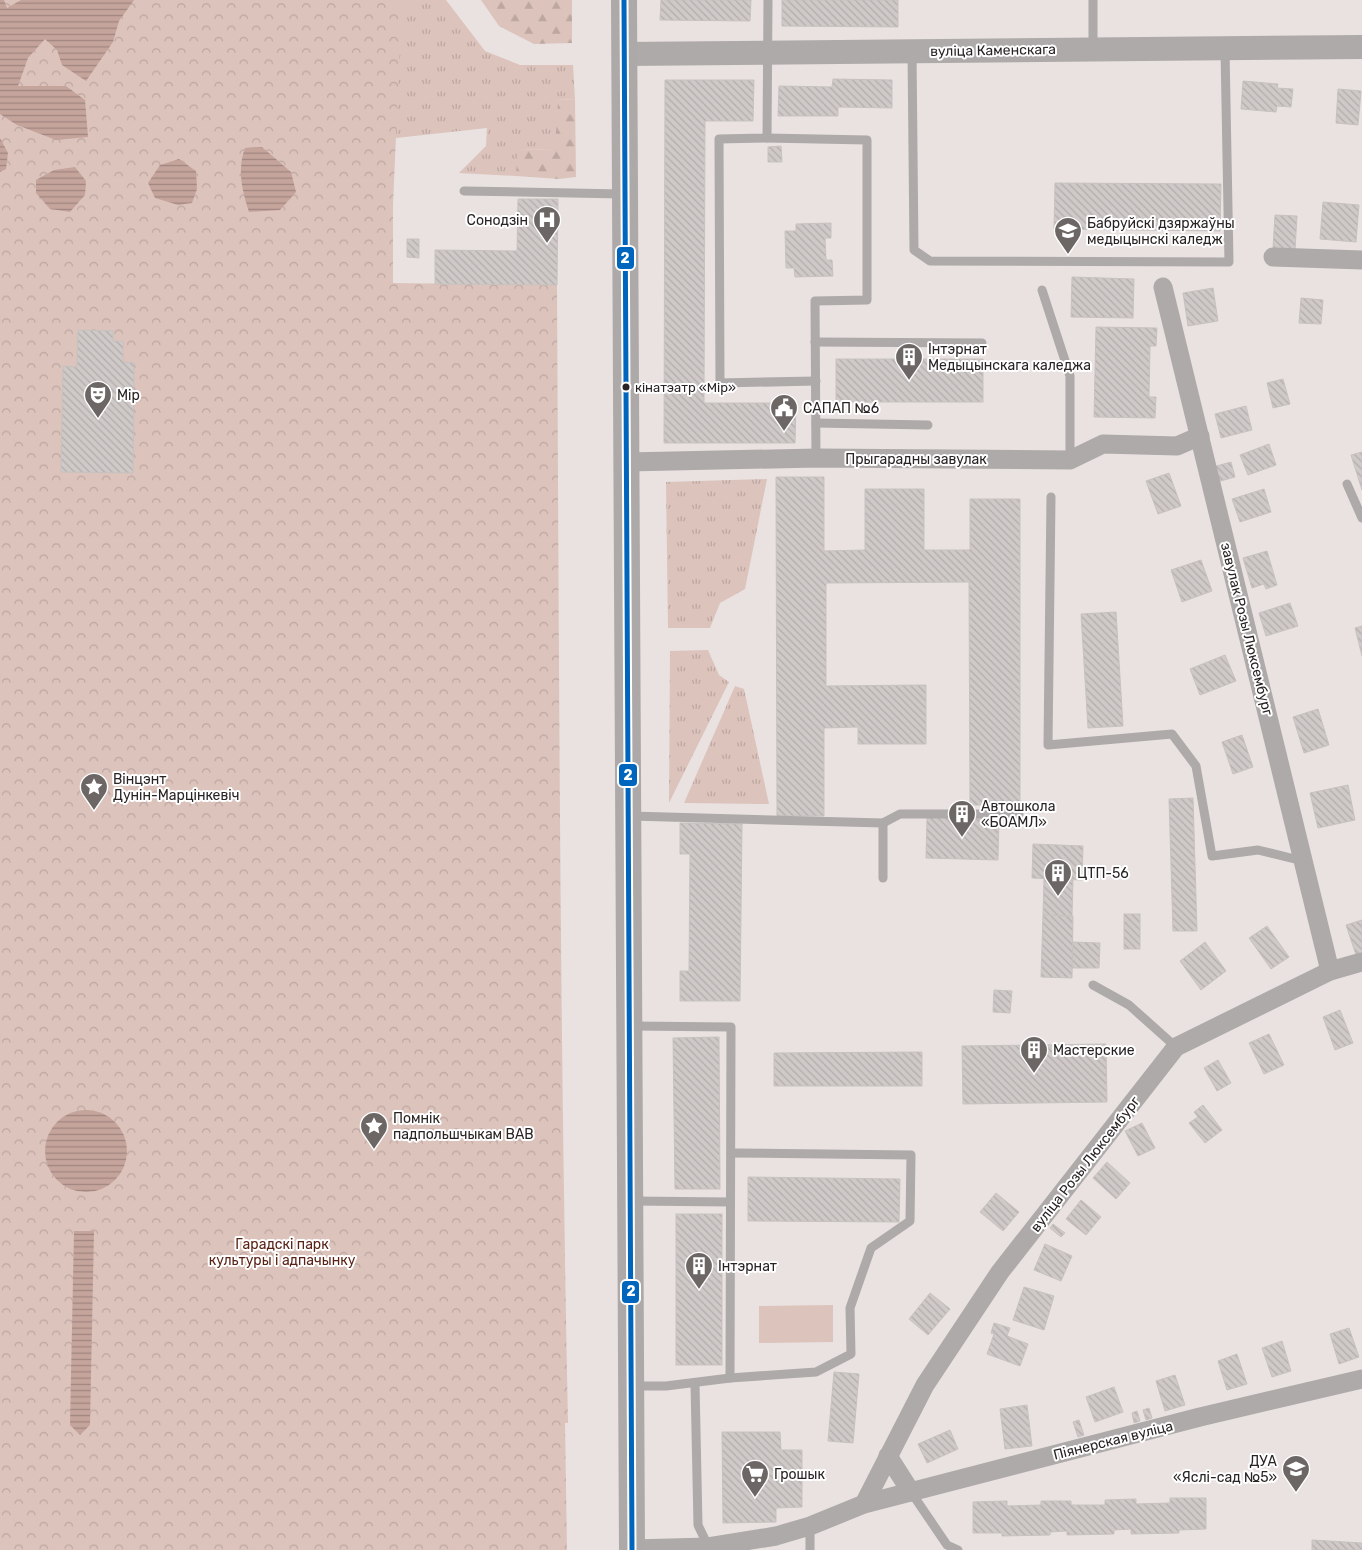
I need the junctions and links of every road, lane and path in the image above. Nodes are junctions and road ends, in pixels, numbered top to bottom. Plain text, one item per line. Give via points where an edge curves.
1 (624, 0) edge
2 (768, 0) edge
3 (1093, 0) edge
4 (1362, 47) edge
5 (1225, 48) junction
6 (1093, 49) junction
7 (912, 51) junction
8 (767, 52) junction
9 (624, 54) junction
10 (767, 138) junction
11 (464, 191) dead end
12 (625, 194) junction
13 (1273, 257) dead end
14 (1362, 260) edge
15 (1163, 287) dead end
16 (1042, 290) dead end
17 (815, 342) junction
18 (982, 343) dead end
19 (816, 381) junction
20 (816, 423) junction
21 (928, 425) dead end
22 (1200, 436) junction
23 (816, 458) junction
24 (1070, 460) junction
25 (627, 462) junction
26 (1347, 484) dead end
27 (1051, 497) dead end
28 (1362, 518) edge
29 (1019, 814) dead end
30 (628, 816) junction
31 (883, 823) junction
32 (1303, 861) junction
33 (883, 878) dead end
34 (1362, 962) edge
35 (1330, 971) junction
36 (1093, 985) dead end
37 (629, 1026) junction
38 (1176, 1047) junction
39 (731, 1153) junction
40 (630, 1201) junction
41 (730, 1202) junction
42 (730, 1378) junction
43 (1362, 1379) edge
44 (695, 1384) junction
45 (631, 1386) junction
46 (888, 1456) junction
47 (910, 1492) junction
48 (864, 1504) junction
49 (810, 1526) junction
50 (709, 1548) edge
51 (632, 1549) edge
52 (810, 1550) edge
53 (958, 1550) edge

1 - 9 main road
2 - 8 lane
3 - 6 lane
4 - 5 street, вуліца Каменскага
5 - 6 street, вуліца Каменскага
5 - 7 lane via 1229,262 930,261 914,250
6 - 7 street, вуліца Каменскага
7 - 8 street, вуліца Каменскага
8 - 9 street, вуліца Каменскага
8 - 10 lane
9 - 12 main road
10 - 17 lane via 867,140 867,300 815,301
10 - 19 lane via 719,139 720,383
11 - 12 lane
12 - 25 main road
13 - 14 street
15 - 22 street, завулак Розы Люксембург
16 - 24 lane via 1070,376
17 - 18 lane
17 - 19 lane
19 - 20 lane
20 - 21 lane
20 - 23 lane
22 - 24 street, Прыгарадны завулак via 1176,446 1103,444
22 - 32 street, завулак Розы Люксембург
23 - 24 street, Прыгарадны завулак
23 - 25 street, Прыгарадны завулак
25 - 30 main road
26 - 28 lane
27 - 32 lane via 1048,745 1172,734 1196,766 1212,856 1258,850
29 - 31 lane via 900,814
30 - 31 lane
30 - 37 main road
31 - 33 lane
32 - 35 street, завулак Розы Люксембург
34 - 35 street, вуліца Розы Люксембург
35 - 38 street, вуліца Розы Люксембург
36 - 38 lane via 1130,1005
37 - 39 lane via 731,1027
37 - 40 main road
38 - 46 street, вуліца Розы Люксембург via 1000,1272 925,1385
39 - 41 lane
39 - 42 lane via 911,1155 910,1221 871,1248 850,1308 852,1354 816,1372
40 - 41 lane
40 - 45 main road
41 - 42 lane
42 - 44 lane
43 - 47 street, Піянерская вуліца
44 - 45 lane
44 - 50 lane via 698,1525
45 - 51 main road
46 - 47 street
46 - 48 street, вуліца Розы Люксембург
47 - 48 street, Піянерская вуліца
47 - 53 lane via 947,1545
48 - 49 street, Піянерская вуліца
49 - 50 street, Піянерская вуліца via 776,1536
49 - 52 lane
50 - 51 street, Піянерская вуліца

